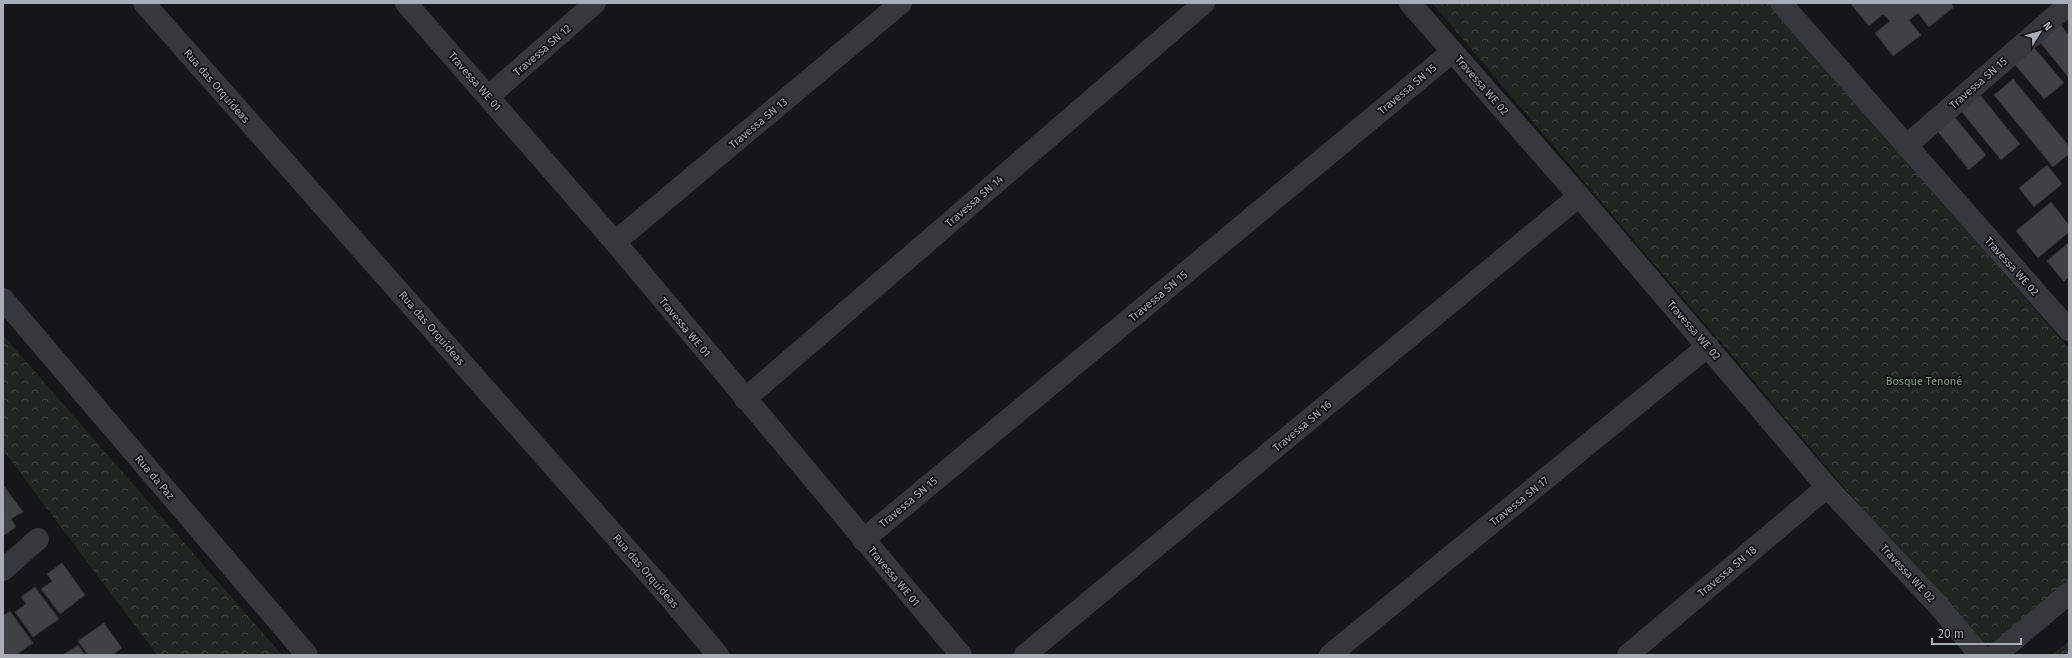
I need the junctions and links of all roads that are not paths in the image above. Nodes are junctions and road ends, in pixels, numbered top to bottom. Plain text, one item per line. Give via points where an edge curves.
1 (144, 3) edge
2 (406, 3) edge
3 (595, 3) edge
4 (901, 3) edge
5 (1204, 3) edge
6 (1410, 3) edge
7 (1781, 3) edge
8 (2069, 4) edge
9 (1452, 52) junction
10 (489, 96) junction
11 (1906, 146) junction
12 (1579, 196) junction
13 (615, 242) junction
14 (3, 299) edge
15 (2069, 330) edge
16 (1708, 346) junction
17 (745, 399) junction
18 (1827, 487) junction
19 (38, 539) dead end
20 (863, 540) junction
21 (3, 570) edge
22 (2069, 594) edge
23 (307, 655) edge
24 (718, 655) edge
25 (961, 655) edge
26 (1025, 655) edge
27 (1330, 655) edge
28 (1628, 655) edge
29 (1980, 655) edge
30 (1996, 655) edge

1 - 24 street, Rua das Orquídeas
2 - 10 street, Travessa WE 01
3 - 10 street, Travessa SN 12
4 - 13 street, Travessa SN 13
5 - 17 street, Travessa SN 14
6 - 9 street, Travessa WE 02
7 - 11 street, Travessa WE 02
8 - 11 street, Travessa SN 15
9 - 12 street, Travessa WE 02
9 - 20 street, Travessa SN 15
10 - 13 street, Travessa WE 01
11 - 15 street, Travessa WE 02
12 - 16 street, Travessa WE 02
12 - 26 street, Travessa SN 16
13 - 17 street, Travessa WE 01
14 - 23 street, Rua da Paz
16 - 18 street, Travessa WE 02
16 - 27 street, Travessa SN 17
17 - 20 street, Travessa WE 01
18 - 28 street, Travessa SN 18
18 - 29 street, Travessa WE 02 via 1937,604
19 - 21 street
20 - 25 street, Travessa WE 01
22 - 30 street

